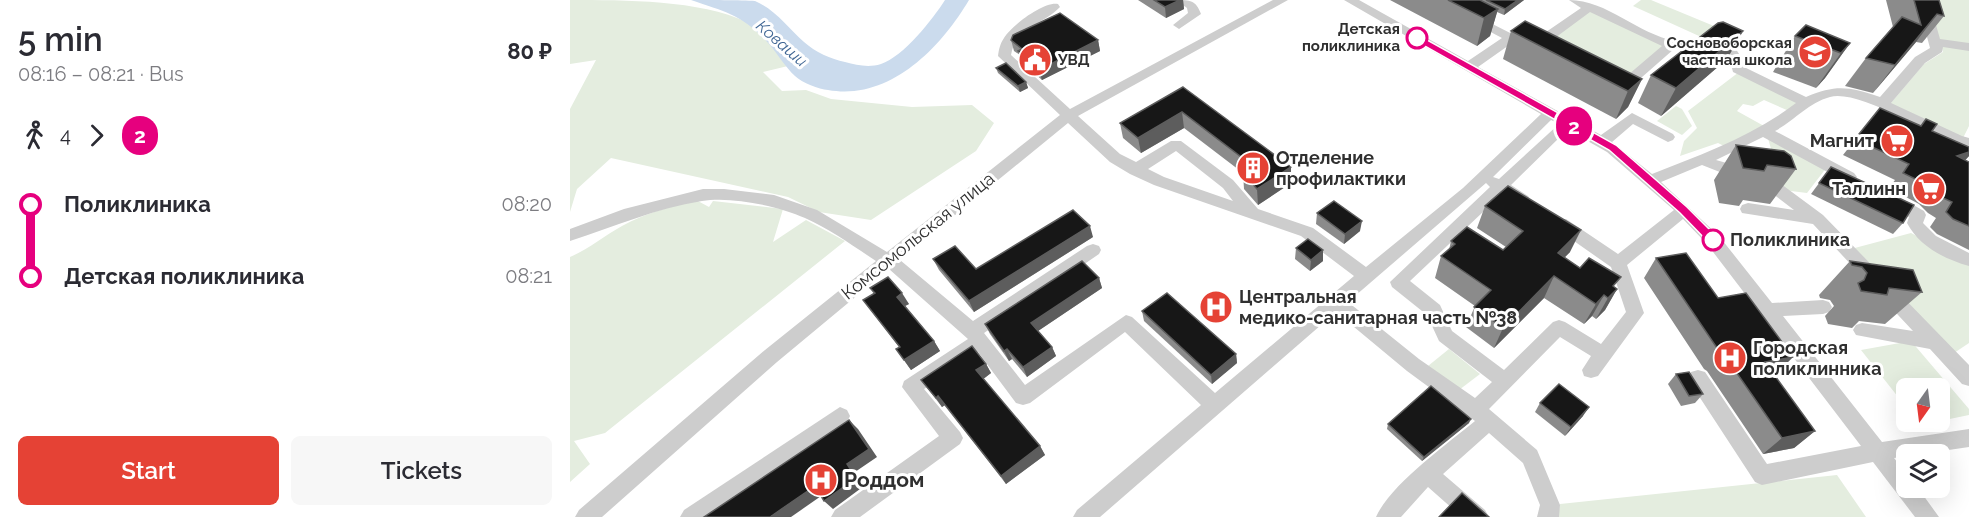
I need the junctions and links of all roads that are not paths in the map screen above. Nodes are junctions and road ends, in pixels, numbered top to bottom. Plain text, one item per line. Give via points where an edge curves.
1 (1182, 0) edge
2 (1282, 0) edge
3 (1350, 0) edge
4 (1436, 0) edge
5 (1575, 0) edge
6 (1923, 0) edge
7 (1054, 7) dead end
8 (1590, 7) junction
9 (1179, 25) dead end
10 (1511, 38) junction
11 (1935, 42) junction
12 (1671, 45) junction
13 (1969, 47) edge
14 (1469, 67) junction
15 (1618, 91) edge
16 (1806, 102) junction
17 (1882, 104) junction
18 (1550, 113) junction
19 (1070, 115) junction
20 (1570, 124) junction
21 (1763, 131) junction
22 (1668, 137) dead end
23 (1968, 141) edge
24 (1602, 142) junction
25 (1702, 160) junction
26 (1135, 170) junction
27 (1485, 177) junction
28 (1651, 180) junction
29 (1863, 184) edge
30 (1501, 186) junction
31 (1883, 195) edge
32 (1748, 209) dead end
33 (1683, 210) junction
34 (1251, 211) junction
35 (1817, 219) junction
36 (570, 235) edge
37 (1093, 250) dead end
38 (889, 260) junction
39 (1969, 260) edge
40 (1618, 263) junction
41 (1366, 276) junction
42 (1336, 303) junction
43 (1823, 307) dead end
44 (1769, 310) junction
45 (1862, 330) dead end
46 (976, 336) junction
47 (1934, 342) junction
48 (1602, 354) junction
49 (1591, 370) dead end
50 (1698, 378) dead end
51 (1969, 378) edge
52 (1505, 381) junction
53 (1215, 406) junction
54 (840, 416) dead end
55 (1482, 416) junction
56 (1969, 438) edge
57 (1878, 452) junction
58 (1428, 474) junction
59 (589, 516) edge
60 (691, 517) edge
61 (842, 517) edge
62 (1084, 517) edge
63 (1387, 517) edge
64 (1478, 517) edge
65 (1548, 517) edge
66 (1928, 517) edge

1 - 9 street via 1196,14
2 - 19 street, Комсомольская улица
3 - 14 street
4 - 10 street
5 - 8 street
6 - 11 street
7 - 19 street via 1018,28 1007,42 1004,56
8 - 10 street via 1531,49
8 - 12 street
10 - 14 street
11 - 13 street
11 - 17 street via 1937,49 1920,60
12 - 15 street
12 - 16 street via 1719,45 1735,56 1738,69
14 - 18 street
16 - 17 street via 1830,92 1846,92
16 - 21 street
17 - 23 street via 1959,141
18 - 20 street
18 - 27 street
19 - 26 street via 1115,158
19 - 38 street, Комсомольская улица
20 - 24 street
20 - 30 street
21 - 25 street
21 - 29 street
22 - 24 street via 1632,118
24 - 28 street
25 - 28 street
25 - 35 street via 1764,179
26 - 34 street via 1185,191
26 - 34 street via 1176,144 1228,184
27 - 30 street
27 - 41 street
28 - 33 street
30 - 40 street
30 - 52 street via 1398,282 1434,310 1445,336
31 - 39 street via 1918,215 1918,231 1931,241
32 - 35 street
33 - 40 street
33 - 44 street via 1713,240
34 - 41 street via 1307,232
35 - 47 street
36 - 38 street via 624,215 703,195 724,195 774,201 811,214
37 - 46 street
38 - 46 street
38 - 59 street, Комсомольская улица via 762,363
40 - 48 street via 1635,313
41 - 42 street
42 - 53 street
42 - 55 street
43 - 44 street
44 - 57 street
45 - 47 street
46 - 53 street via 1023,397 1126,322
46 - 61 street via 911,387 953,438
47 - 51 street
48 - 49 street
48 - 52 street via 1559,327
50 - 57 street via 1762,476
52 - 55 street
53 - 62 street
54 - 60 street
55 - 58 street
55 - 65 street via 1530,457 1550,505
56 - 57 street
57 - 66 street
58 - 63 street
58 - 64 street

